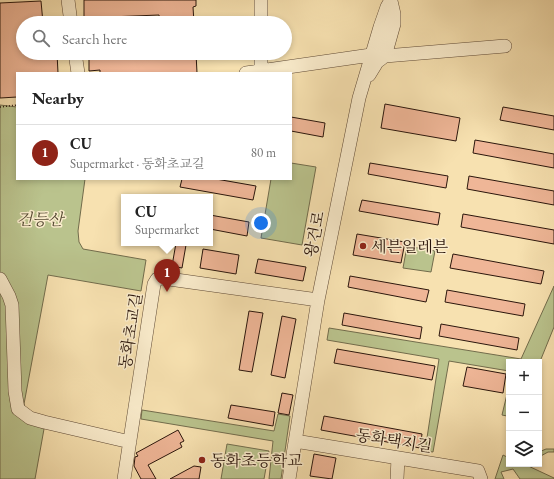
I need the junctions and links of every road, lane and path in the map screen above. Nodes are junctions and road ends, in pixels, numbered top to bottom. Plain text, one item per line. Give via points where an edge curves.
1 (68, 0) edge
2 (261, 0) edge
3 (391, 1) edge
4 (70, 16) edge
5 (261, 16) edge
6 (505, 46) dead end
7 (371, 55) junction
8 (385, 56) junction
9 (77, 60) edge
10 (261, 60) edge
11 (261, 71) junction
12 (78, 72) edge
13 (254, 72) edge
14 (363, 83) junction
15 (16, 105) edge
16 (0, 107) edge
17 (0, 278) edge
18 (318, 300) junction
19 (130, 442) junction
20 (295, 442) junction
21 (398, 458) junction
22 (124, 479) edge
23 (289, 479) edge
24 (397, 479) edge
25 (481, 479) edge

1 - 4 street
2 - 5 street
3 - 7 street, 왕건로
3 - 8 street via 394,24
6 - 8 street
7 - 11 street
7 - 14 street, 왕건로
8 - 14 street via 377,62
9 - 12 street
10 - 11 street
11 - 13 street
14 - 18 street, 왕건로
15 - 16 path
17 - 19 street via 12,305 18,409 30,418
18 - 19 street, 동화초교길 via 157,279 154,284
18 - 20 street, 왕건로
19 - 22 street, 동화초교길
20 - 21 street, 동화택지길
20 - 23 street, 왕건로
21 - 24 street
21 - 25 street, 동화택지길 via 478,471

